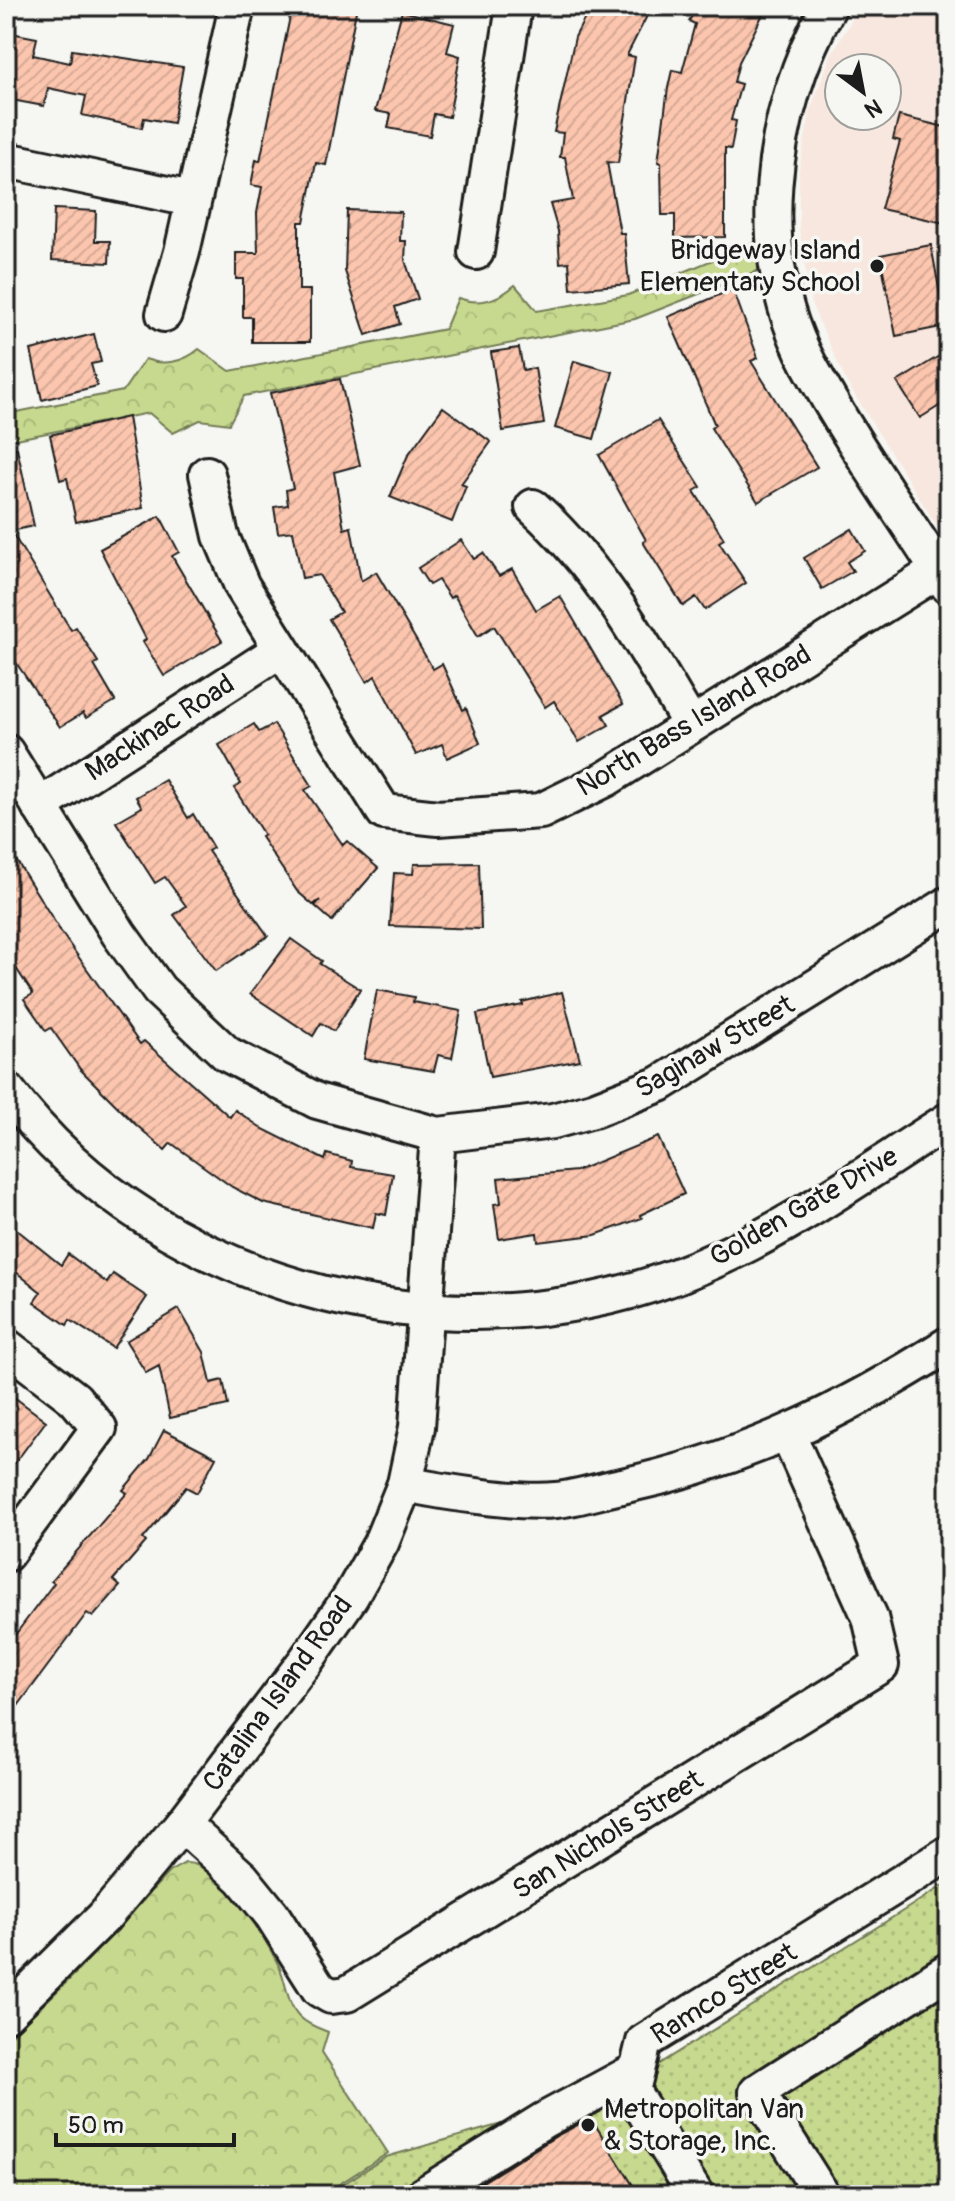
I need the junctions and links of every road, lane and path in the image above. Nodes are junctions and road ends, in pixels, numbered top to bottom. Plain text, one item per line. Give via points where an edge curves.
1 (237, 6) edge
2 (513, 6) edge
3 (829, 6) edge
4 (6, 160) edge
5 (191, 199) junction
6 (476, 252) dead end
7 (164, 314) dead end
8 (207, 474) dead end
9 (533, 507) dead end
10 (944, 578) edge
11 (280, 650) junction
12 (690, 724) junction
13 (6, 752) edge
14 (39, 806) junction
15 (949, 904) edge
16 (10, 1102) edge
17 (949, 1120) edge
18 (438, 1135) junction
19 (428, 1311) junction
20 (949, 1344) edge
21 (6, 1346) edge
22 (788, 1435) junction
23 (405, 1484) junction
24 (6, 1554) edge
25 (182, 1824) junction
26 (949, 1853) edge
27 (949, 1970) edge
28 (6, 2014) edge
29 (637, 2070) junction
30 (423, 2195) edge
31 (696, 2195) edge
32 (822, 2195) edge

1 - 5 street
2 - 6 street
3 - 10 street via 808,43 783,121 772,186 774,243 788,308 809,364
4 - 5 street
5 - 7 street
8 - 11 street via 221,536 242,586
9 - 12 street via 593,569
10 - 12 street, North Bass Island Road
11 - 12 street, North Bass Island Road via 384,812 438,818 541,811 606,779
11 - 14 street, Mackinac Road
13 - 14 street, Saginaw Street
14 - 18 street, Saginaw Street via 159,990 227,1054 317,1101
15 - 18 street, Saginaw Street via 660,1084 553,1121
16 - 19 street, Golden Gate Drive via 93,1178 158,1225 204,1250 325,1295
17 - 19 street, Golden Gate Drive via 745,1246 684,1273 569,1305 516,1312
18 - 19 street, Catalina Island Road
19 - 23 street, Catalina Island Road via 417,1427
20 - 22 street
21 - 24 street via 75,1399 99,1428
22 - 23 street via 686,1472 555,1500
22 - 25 street, San Nichols Street via 870,1617 881,1665 347,1994 331,1996 311,1980 272,1915 242,1878
23 - 25 street, Catalina Island Road via 381,1543 351,1596
25 - 28 street, Catalina Island Road via 104,1917
26 - 29 street, Ramco Street via 644,2042
27 - 32 street via 757,2092
29 - 30 street
29 - 31 street, Ramco Street via 632,2091

